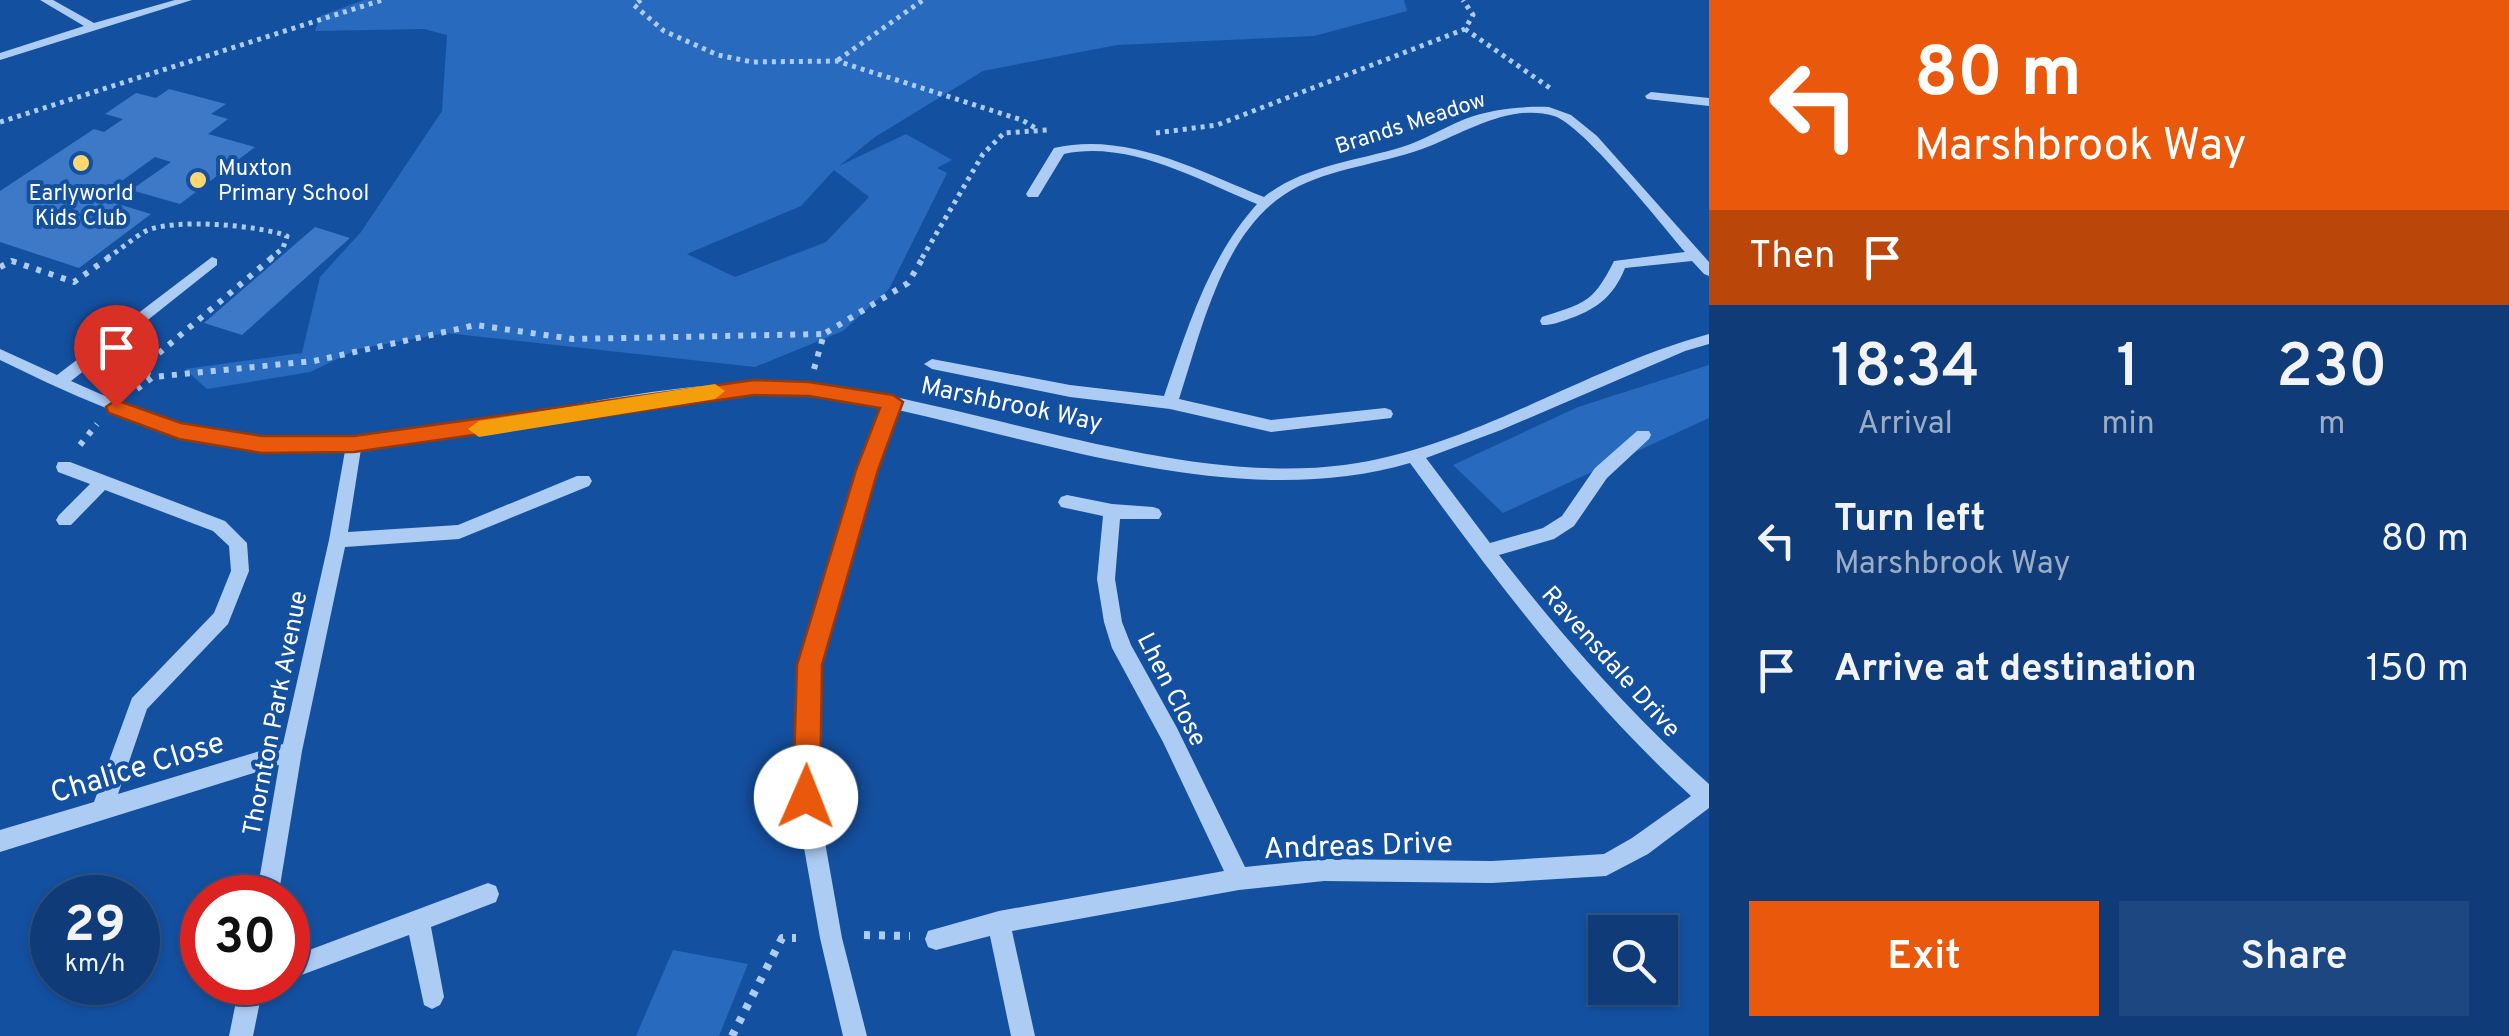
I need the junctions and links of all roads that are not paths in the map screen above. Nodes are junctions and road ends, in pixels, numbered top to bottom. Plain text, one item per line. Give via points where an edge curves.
1 (45, 0) edge
2 (187, 0) edge
3 (93, 27) junction
4 (0, 57) edge
5 (1651, 96) dead end
6 (1709, 102) edge
7 (1170, 148) dead end
8 (1161, 164) junction
9 (1033, 194) dead end
10 (1265, 202) junction
11 (1693, 256) junction
12 (212, 262) dead end
13 (1709, 271) edge
14 (1547, 320) dead end
15 (1709, 339) edge
16 (0, 354) edge
17 (932, 364) dead end
18 (60, 381) junction
19 (893, 402) junction
20 (1170, 404) junction
21 (1385, 414) dead end
22 (1643, 435) dead end
23 (354, 444) junction
24 (1416, 458) junction
25 (64, 466) dead end
26 (103, 481) junction
27 (584, 482) dead end
28 (1068, 502) dead end
29 (1112, 511) junction
30 (1153, 514) dead end
31 (66, 520) dead end
32 (338, 540) junction
33 (1485, 552) junction
34 (292, 751) junction
35 (1708, 798) edge
36 (102, 809) junction
37 (0, 841) edge
38 (271, 875) edge
39 (1239, 878) junction
40 (488, 894) dead end
41 (418, 920) junction
42 (999, 922) junction
43 (936, 939) road end
44 (310, 961) edge
45 (432, 997) dead end
46 (247, 1005) edge
47 (240, 1036) edge
48 (855, 1036) edge
49 (1022, 1036) edge

1 - 3 street
2 - 3 street
3 - 4 street
5 - 6 street
7 - 8 street
8 - 9 street via 1108,147 1071,146 1051,160
8 - 10 street
10 - 11 street, Brands Meadow via 1294,183 1424,144 1478,119 1547,110 1593,139
10 - 20 street, Brands Meadow via 1233,240 1208,292
11 - 13 street, Brands Meadow
11 - 14 street via 1619,264 1612,288 1595,304
12 - 18 street
15 - 24 street, Marshbrook Way
16 - 18 street, Marshbrook Way
17 - 20 street
18 - 23 street, Marshbrook Way via 179,431 262,444
19 - 23 street, Marshbrook Way via 754,388
19 - 24 street, Marshbrook Way via 1214,468 1314,474
19 - 48 street via 810,665 806,797
20 - 21 street via 1272,426
22 - 33 street via 1601,473 1568,521 1548,534
23 - 32 street, Thornton Park Avenue
24 - 33 street, Ravensdale Drive
25 - 26 street
26 - 31 street
26 - 36 street via 219,526 238,543 240,572 221,618 139,704
27 - 32 street via 458,532
28 - 29 street
29 - 30 street
29 - 39 street, Lhen Close via 1106,579 1112,622
32 - 34 street, Thornton Park Avenue
33 - 35 street, Ravensdale Drive via 1614,706
34 - 36 street, Chalice Close
34 - 38 street, Thornton Park Avenue
35 - 39 street, Andreas Drive via 1606,865
36 - 37 street, Chalice Close
39 - 42 street, Andreas Drive
40 - 41 street
41 - 44 street
41 - 45 street
42 - 43 street, Andreas Drive
42 - 49 street
46 - 47 street

